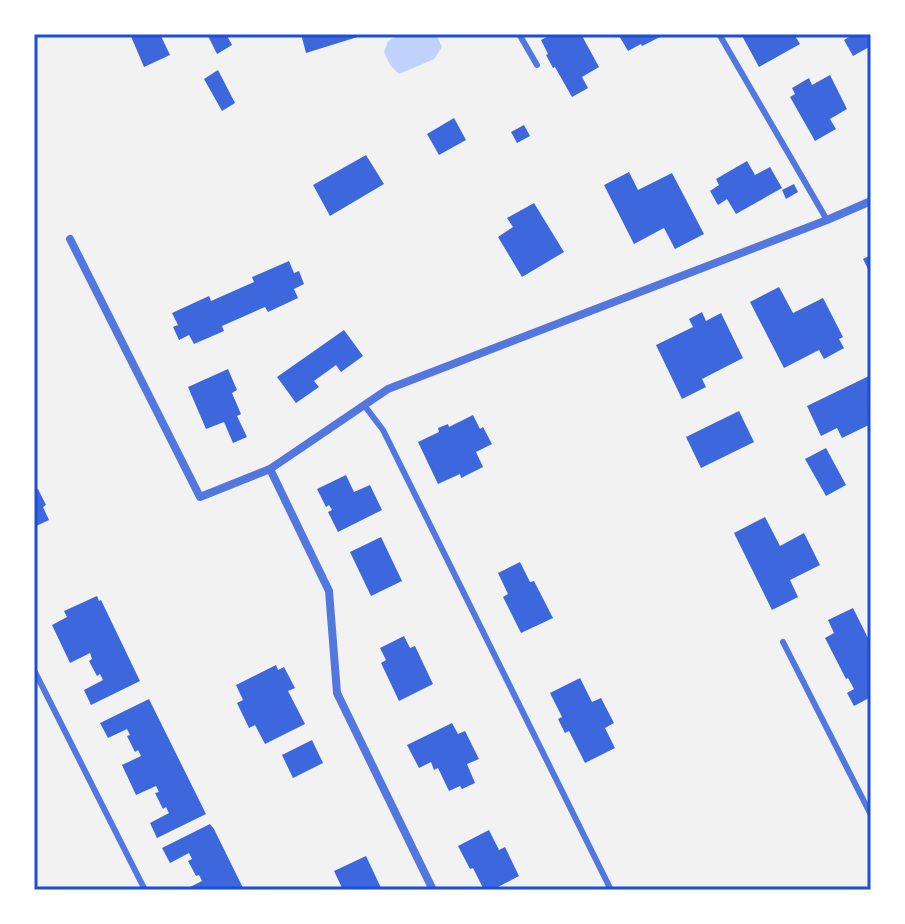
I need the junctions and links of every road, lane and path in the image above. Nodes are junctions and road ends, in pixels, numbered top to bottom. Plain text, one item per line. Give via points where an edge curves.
1 (519, 34) edge
2 (719, 34) edge
3 (537, 65) dead end
4 (871, 201) edge
5 (827, 220) junction
6 (70, 239) dead end
7 (364, 405) junction
8 (270, 469) junction
9 (783, 642) dead end
10 (34, 670) edge
11 (871, 815) edge
12 (145, 890) edge
13 (433, 890) edge
14 (611, 890) edge

1 - 3 lane
2 - 5 lane
4 - 5 street
5 - 7 street via 388,389
6 - 8 street via 200,497
7 - 8 street
7 - 14 lane via 383,430
8 - 13 street via 329,591 337,693
9 - 11 lane
10 - 12 lane

